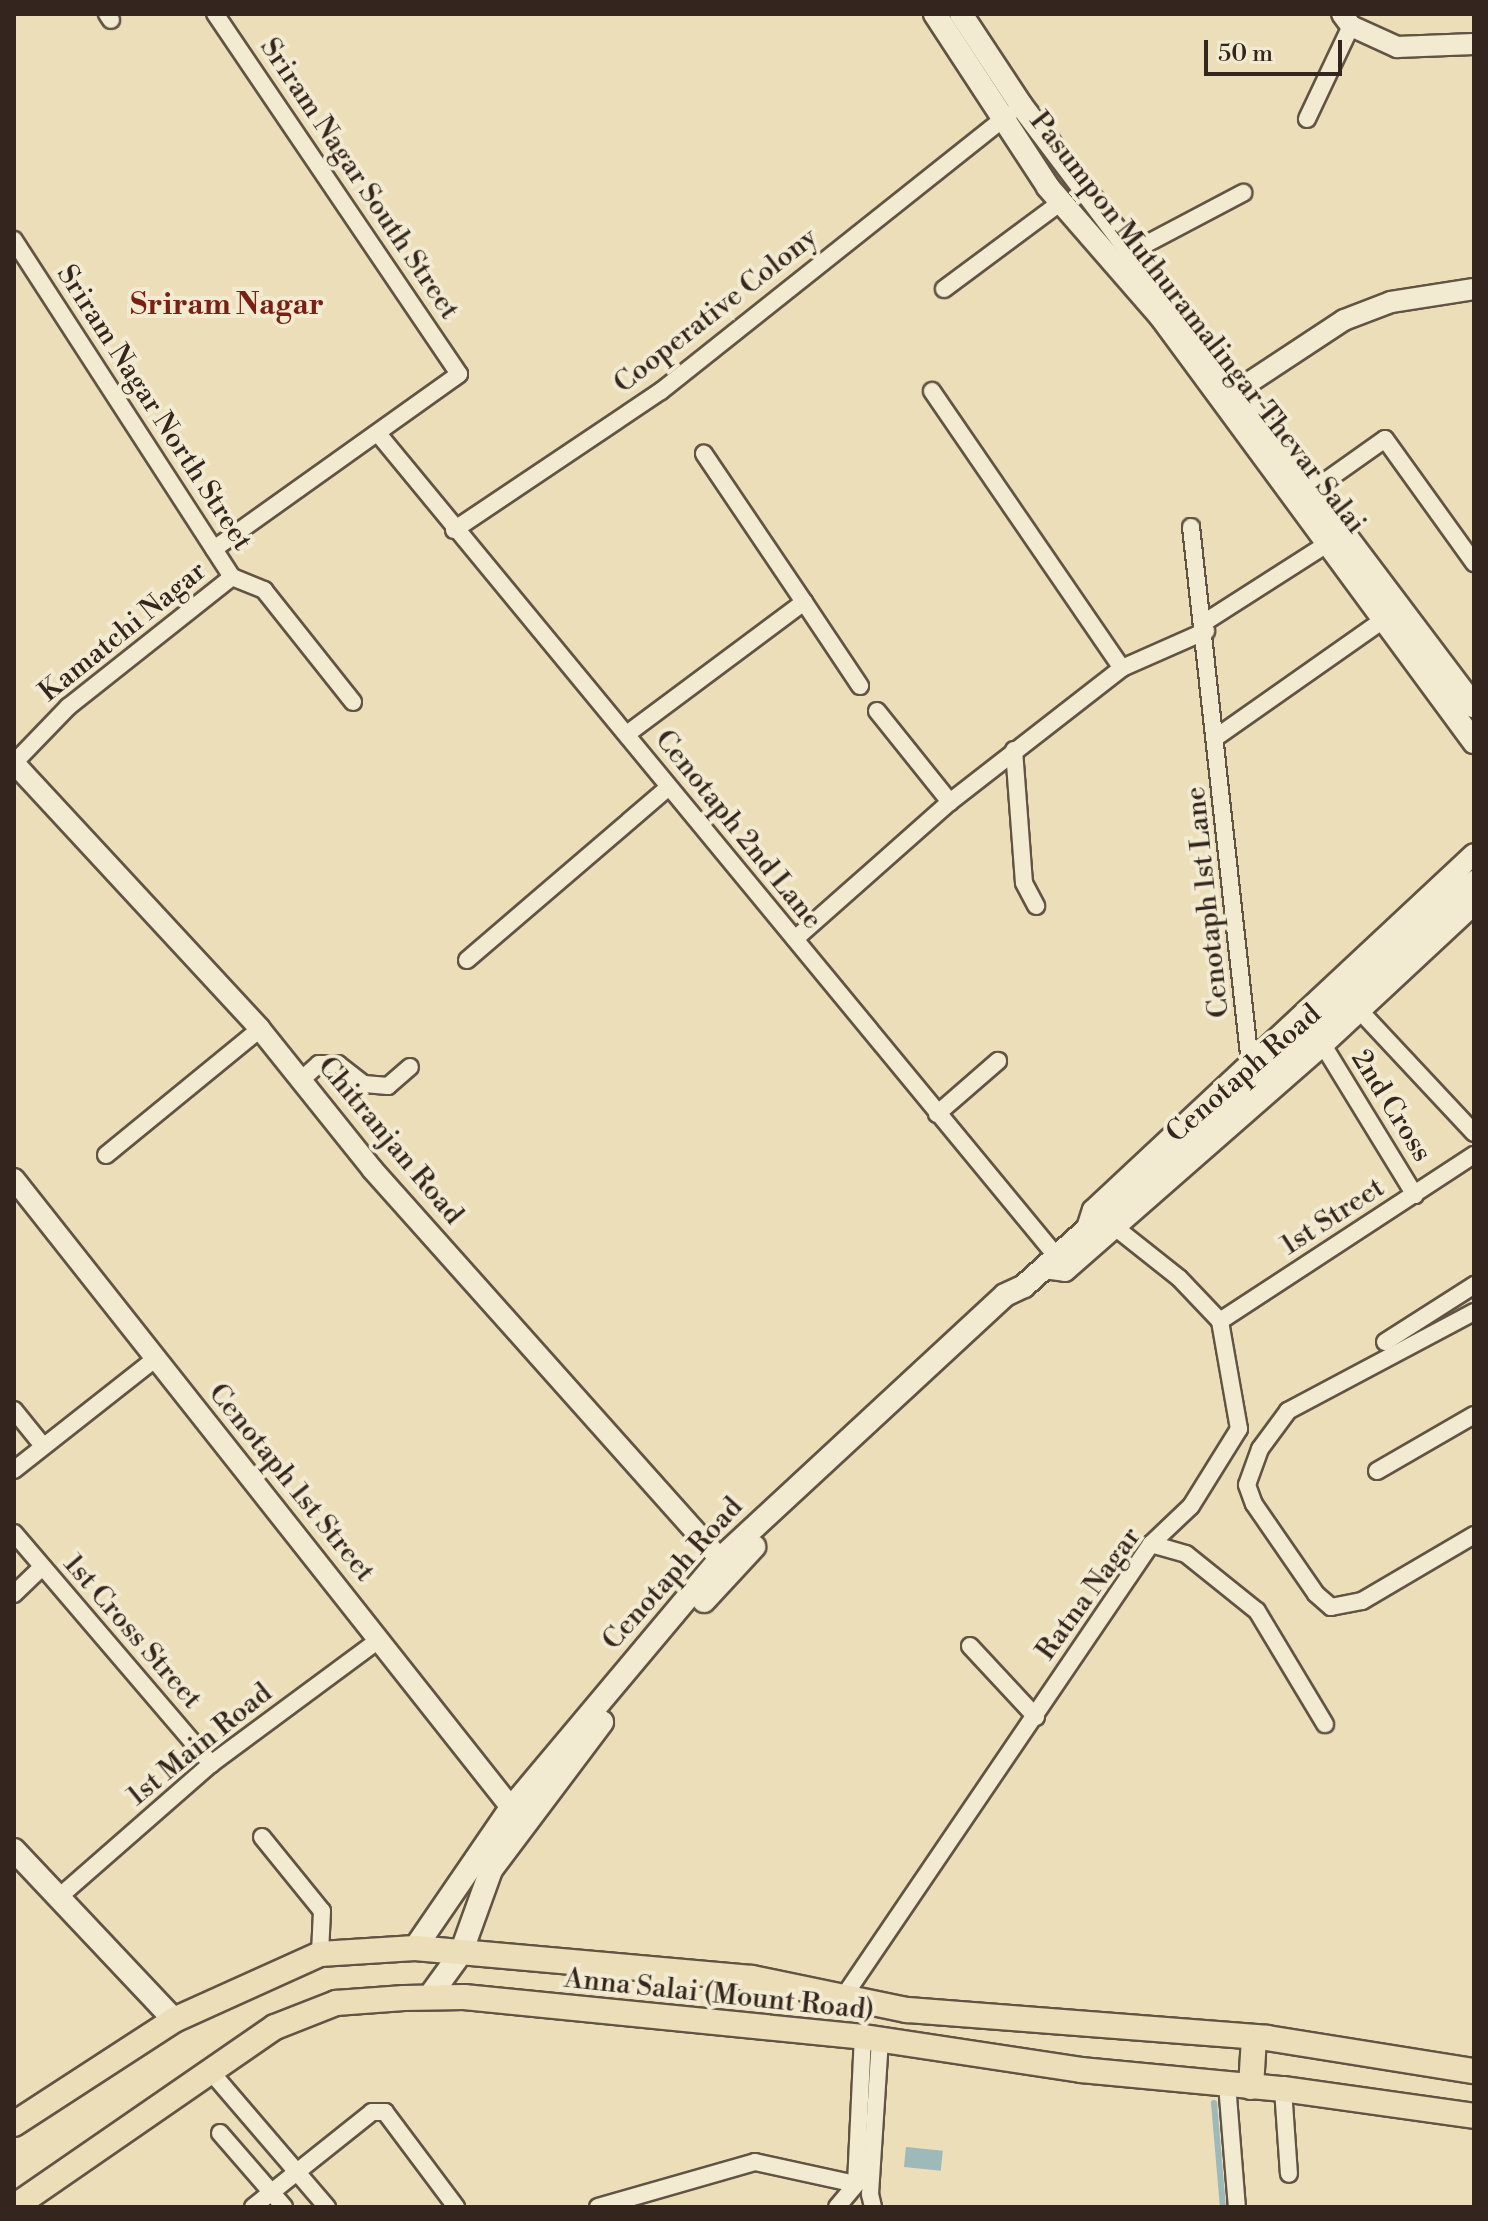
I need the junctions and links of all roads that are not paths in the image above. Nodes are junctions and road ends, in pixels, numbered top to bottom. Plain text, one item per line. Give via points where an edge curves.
1 (215, 14) edge
2 (935, 14) edge
3 (961, 14) edge
4 (1347, 20) edge
5 (1474, 44) edge
6 (1021, 105) junction
7 (1001, 119) junction
8 (1307, 119) dead end
9 (1243, 193) dead end
10 (1061, 202) junction
11 (14, 240) edge
12 (1131, 252) junction
13 (944, 289) dead end
14 (1161, 289) junction
15 (1474, 289) edge
16 (1161, 317) junction
17 (1253, 380) dead end
18 (932, 391) dead end
19 (380, 436) junction
20 (704, 454) dead end
21 (1313, 490) junction
22 (1191, 527) dead end
23 (454, 530) junction
24 (1330, 542) junction
25 (214, 549) junction
26 (1474, 563) edge
27 (232, 577) junction
28 (804, 602) junction
29 (1383, 620) junction
30 (1206, 626) junction
31 (1122, 668) junction
32 (860, 686) dead end
33 (353, 702) dead end
34 (1474, 706) edge
35 (877, 711) dead end
36 (627, 734) junction
37 (1218, 736) junction
38 (1474, 742) edge
39 (1014, 750) junction
40 (14, 763) edge
41 (668, 788) junction
42 (950, 802) junction
43 (1474, 854) edge
44 (1474, 882) edge
45 (1474, 904) edge
46 (1036, 906) dead end
47 (795, 939) junction
48 (467, 960) dead end
49 (1360, 1011) junction
50 (260, 1029) junction
51 (1323, 1045) junction
52 (998, 1061) dead end
53 (1250, 1063) junction
54 (410, 1067) dead end
55 (301, 1080) junction
56 (937, 1114) junction
57 (1474, 1133) edge
58 (106, 1155) dead end
59 (1474, 1155) edge
60 (14, 1179) edge
61 (1415, 1195) junction
62 (1116, 1228) junction
63 (1086, 1231) junction
64 (1050, 1262) junction
65 (1474, 1285) edge
66 (1024, 1286) junction
67 (1474, 1312) edge
68 (1220, 1321) junction
69 (1385, 1342) dead end
70 (155, 1359) junction
71 (14, 1410) edge
72 (1474, 1415) edge
73 (1239, 1429) junction
74 (1268, 1435) junction
75 (43, 1446) junction
76 (1219, 1460) junction
77 (14, 1470) edge
78 (1249, 1470) junction
79 (1377, 1471) dead end
80 (14, 1533) edge
81 (1474, 1535) edge
82 (1151, 1544) junction
83 (720, 1559) junction
84 (42, 1567) junction
85 (14, 1594) edge
86 (380, 1639) junction
87 (970, 1646) dead end
88 (1036, 1717) junction
89 (1325, 1724) dead end
90 (211, 1764) junction
91 (517, 1816) junction
92 (262, 1837) dead end
93 (14, 1850) edge
94 (59, 1897) junction
95 (415, 1948) junction
96 (461, 1953) junction
97 (320, 1954) junction
98 (429, 1997) junction
99 (842, 1999) junction
100 (174, 2020) junction
101 (1254, 2038) junction
102 (872, 2039) junction
103 (1474, 2071) edge
104 (212, 2073) junction
105 (1239, 2086) junction
106 (1283, 2089) junction
107 (1474, 2116) edge
108 (14, 2124) edge
109 (220, 2133) dead end
110 (298, 2171) junction
111 (1289, 2174) dead end
112 (856, 2184) junction
113 (272, 2192) junction
114 (14, 2207) edge
115 (253, 2207) edge
116 (284, 2207) edge
117 (327, 2207) edge
118 (456, 2207) edge
119 (598, 2207) edge
120 (837, 2207) edge
121 (873, 2207) edge
122 (1237, 2207) edge

1 - 19 street, Sriram Nagar South Street via 459,374
2 - 7 main road, Pasumpon Muthuramalingar Thevar Salai
3 - 6 main road, Pasumpon Muthuramalingar Thevar Salai
4 - 5 street via 1397,47
4 - 8 street
6 - 7 street, Cooperative Colony
6 - 12 main road, Pasumpon Muthuramalingar Thevar Salai
7 - 10 main road, Pasumpon Muthuramalingar Thevar Salai
7 - 23 street, Cooperative Colony via 661,391
9 - 12 street
10 - 13 street
10 - 16 main road, Pasumpon Muthuramalingar Thevar Salai
11 - 25 street, Sriram Nagar North Street
12 - 14 main road, Pasumpon Muthuramalingar Thevar Salai
14 - 16 main road
14 - 21 main road, Pasumpon Muthuramalingar Thevar Salai
15 - 17 street via 1391,302 1344,320
16 - 24 main road, Pasumpon Muthuramalingar Thevar Salai
18 - 31 street
19 - 23 street, Cenotaph 2nd Lane
19 - 25 street
20 - 28 street
21 - 26 street via 1385,439
21 - 34 main road, Pasumpon Muthuramalingar Thevar Salai
22 - 30 street, Cenotaph 1st Lane
23 - 36 street, Cenotaph 2nd Lane
24 - 29 main road, Pasumpon Muthuramalingar Thevar Salai
24 - 30 street
25 - 27 street, Sriram Nagar North Street
27 - 33 street, Sriram Nagar North Street via 264,590
27 - 40 street, Kamatchi Nagar via 68,707
28 - 32 street
28 - 36 street
29 - 37 street
29 - 38 main road, Pasumpon Muthuramalingar Thevar Salai
30 - 31 street
30 - 37 street, Cenotaph 1st Lane
31 - 39 street
35 - 42 street
36 - 41 street, Cenotaph 2nd Lane
37 - 53 street, Cenotaph 1st Lane
39 - 42 street
39 - 46 street via 1024,883
40 - 50 street, Chitranjan Road
41 - 47 street, Cenotaph 2nd Lane
41 - 48 street
42 - 47 street
43 - 53 street, Cenotaph Road
44 - 63 main road
45 - 49 street, Cenotaph Road
47 - 56 street, Cenotaph 2nd Lane
49 - 51 street, Cenotaph Road
49 - 57 street
50 - 55 street, Chitranjan Road
50 - 58 street
51 - 61 street, 2nd Cross
51 - 62 street, Cenotaph Road
52 - 56 street
53 - 63 street, Cenotaph Road via 1093,1210
54 - 55 street via 388,1086 364,1084 338,1064 319,1064
55 - 83 street, Chitranjan Road via 372,1169
56 - 64 street, Cenotaph 2nd Lane
59 - 61 street, 1st Street
60 - 70 street, Cenotaph 1st Street
61 - 68 street, 1st Street
62 - 64 street, Cenotaph Road via 1065,1271
62 - 68 street via 1179,1278
63 - 64 main road
64 - 66 main road, Cenotaph Road
65 - 69 street
66 - 83 main road, Cenotaph Road via 1005,1295
66 - 91 main road, Cenotaph Road via 1016,1303 733,1567
67 - 74 street via 1288,1411
68 - 73 street
70 - 75 street
70 - 86 street, Cenotaph 1st Street
71 - 75 street
72 - 79 street
73 - 74 street
73 - 76 street, Ratna Nagar
74 - 78 street
75 - 77 street
76 - 78 street
76 - 82 street, Ratna Nagar via 1191,1506
78 - 81 street via 1254,1504 1316,1594 1331,1607 1362,1601
80 - 84 street, 1st Cross Street
82 - 88 street, Ratna Nagar
82 - 89 street via 1186,1554 1257,1611
83 - 91 main road, Cenotaph Road
84 - 85 street
84 - 90 street, 1st Cross Street
86 - 90 street, 1st Main Road
86 - 91 street, Cenotaph 1st Street
87 - 88 street
88 - 99 street, Ratna Nagar
90 - 94 street, 1st Main Road
91 - 95 main road, Cenotaph Road
91 - 96 main road, Cenotaph Road
92 - 97 street via 322,1911
93 - 94 main road
94 - 100 main road
95 - 96 main road, Anna Salai (Mount Road)
95 - 97 main road, Anna Salai (Mount Road)
96 - 98 main road, Cenotaph Road
96 - 99 main road, Anna Salai (Mount Road) via 752,1978
97 - 100 main road, Anna Salai (Mount Road)
98 - 102 main road, Anna Salai (Mount Road)
98 - 104 main road, Anna Salai (Mount Road) via 336,2003 275,2027
99 - 101 main road, Anna Salai (Mount Road) via 907,2010
100 - 108 main road, Anna Salai (Mount Road)
101 - 103 main road, Anna Salai (Mount Road)
101 - 105 main road
102 - 105 main road, Anna Salai (Mount Road)
102 - 112 street
102 - 121 street
104 - 110 street
104 - 114 main road, Anna Salai (Mount Road)
105 - 106 main road, Anna Salai (Mount Road)
105 - 122 street
106 - 107 main road, Anna Salai (Mount Road)
106 - 111 street
109 - 113 street
110 - 113 street
110 - 117 street
110 - 118 street via 372,2112 385,2112
112 - 119 street via 755,2162
112 - 120 street
113 - 115 street
113 - 116 street

